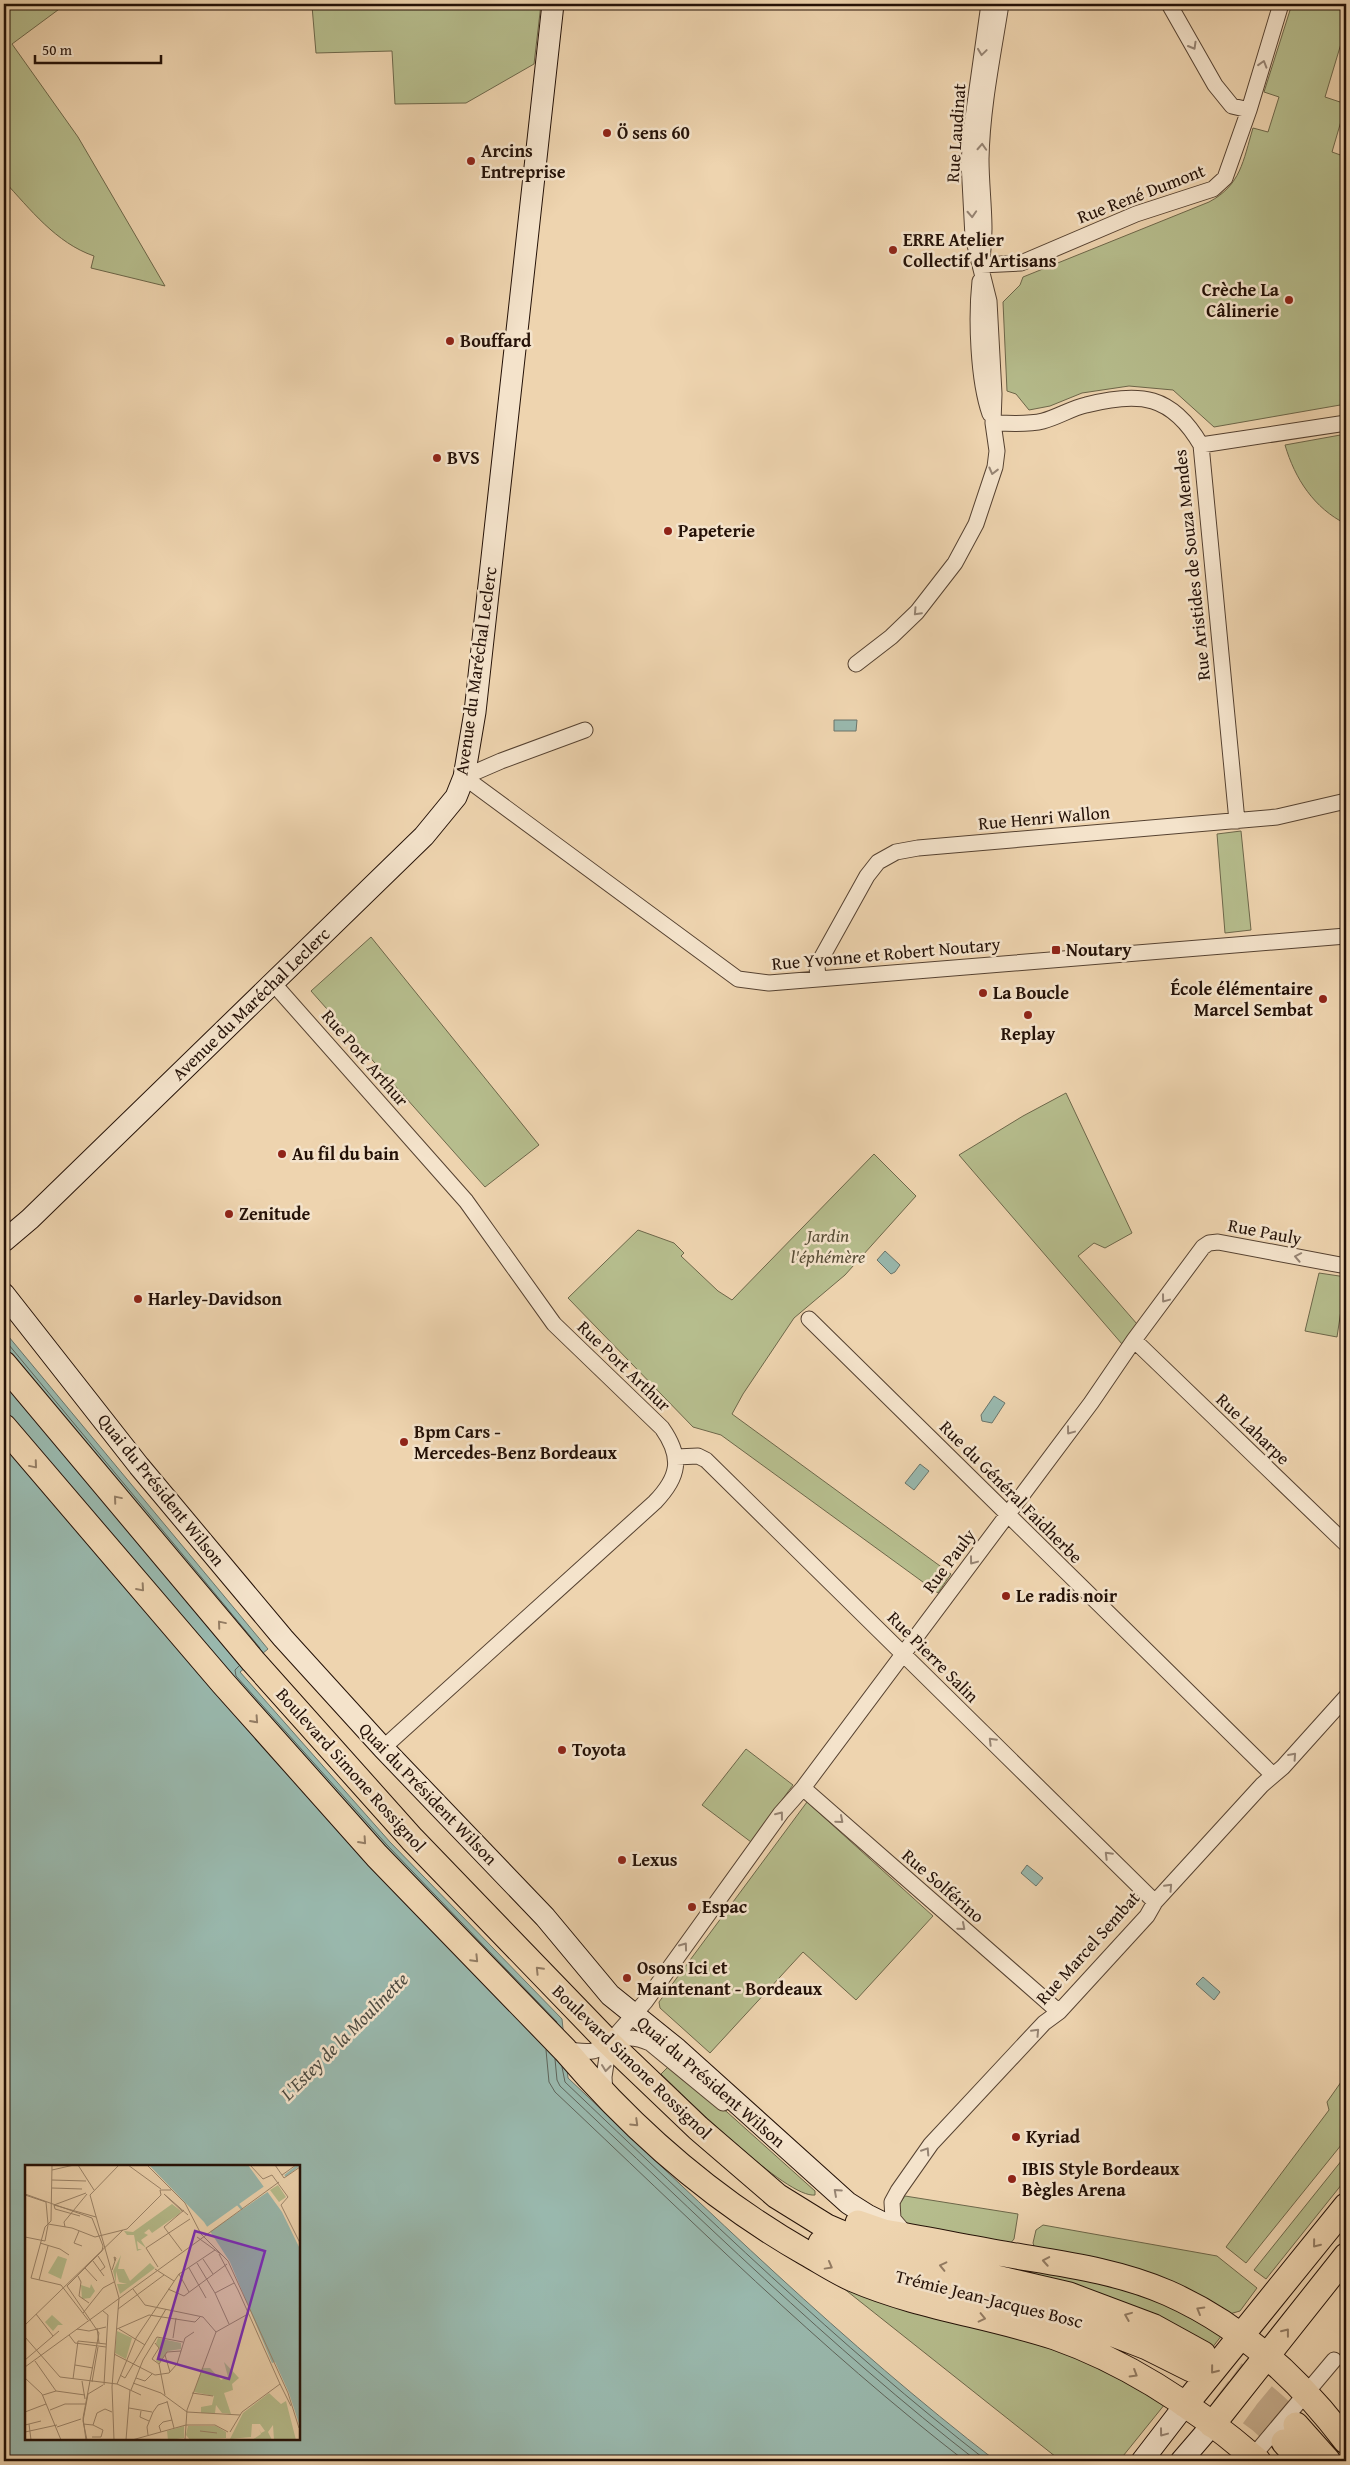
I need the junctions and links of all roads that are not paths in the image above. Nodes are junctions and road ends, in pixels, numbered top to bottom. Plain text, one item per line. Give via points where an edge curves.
1 (553, 4) edge
2 (989, 4) edge
3 (1001, 4) edge
4 (1169, 4) edge
5 (1281, 4) edge
6 (1249, 110) junction
7 (981, 265) junction
8 (993, 423) junction
9 (1346, 423) edge
10 (1201, 445) junction
11 (856, 664) dead end
12 (585, 730) dead end
13 (464, 777) junction
14 (1346, 801) edge
15 (1237, 821) junction
16 (1346, 936) edge
17 (818, 978) junction
18 (273, 983) junction
19 (4, 1241) edge
20 (1346, 1266) edge
21 (4, 1294) edge
22 (809, 1319) dead end
23 (1134, 1340) junction
24 (4, 1364) edge
25 (4, 1427) edge
26 (676, 1457) junction
27 (1007, 1516) junction
28 (1346, 1544) edge
29 (902, 1653) junction
30 (1346, 1697) edge
31 (383, 1748) junction
32 (1273, 1775) junction
33 (803, 1788) junction
34 (1155, 1902) junction
35 (1059, 2012) junction
36 (635, 2014) junction
37 (609, 2043) junction
38 (565, 2050) junction
39 (605, 2094) junction
40 (781, 2142) junction
41 (661, 2147) junction
42 (724, 2152) junction
43 (1346, 2206) edge
44 (908, 2236) junction
45 (1346, 2256) edge
46 (1241, 2336) junction
47 (1267, 2356) junction
48 (1334, 2360) dead end
49 (1307, 2393) junction
50 (1185, 2405) junction
51 (1212, 2425) junction
52 (1346, 2441) edge
53 (1253, 2460) edge
54 (1142, 2461) edge
55 (1180, 2461) edge
56 (1301, 2461) edge
57 (1328, 2461) edge

1 - 13 street, Avenue du Maréchal Leclerc via 475,712
2 -> 7 street, Rue Laudinat via 970,162 973,237
7 -> 3 street, Rue Laudinat via 986,235 981,160 983,123
4 -> 6 street via 1215,85 1232,106
6 -> 5 street, Rue René Dumont
6 - 7 street, Rue René Dumont via 1225,178 1213,189 1136,214 1021,263
7 - 8 street, Rue Laudinat via 989,301
8 - 10 street, Rue Aristides de Souza Mendes via 1043,421 1085,405 1144,398 1168,406 1189,424
8 -> 11 street, Rue Laudinat via 997,451 994,467 985,503 969,540 938,588 917,612
9 - 10 street
10 - 15 street, Rue Aristides de Souza Mendes
12 - 13 street
13 - 17 street, Rue Yvonne et Robert Noutary via 738,978 769,983
13 - 18 street, Avenue du Maréchal Leclerc via 456,797 424,836
14 - 15 street, Rue Henri Wallon via 1277,817
15 - 17 street, Rue Henri Wallon via 896,852 878,862 867,876 817,966
16 - 17 street, Rue Yvonne et Robert Noutary
18 - 19 street, Avenue du Maréchal Leclerc
18 - 26 street, Rue Port Arthur via 466,1201 554,1324 662,1428 673,1443
20 -> 23 street, Rue Pauly via 1209,1242
21 - 31 street, Quai du Président Wilson via 139,1466 283,1638
22 - 27 street, Rue du Général Faidherbe
23 -> 27 street, Rue Pauly
23 - 28 street, Rue Laharpe
37 -> 24 main road, Boulevard Simone Rossignol via 412,1839 253,1661
25 -> 38 main road, Boulevard Simone Rossignol via 223,1683 377,1856
26 - 29 street, Rue Pierre Salin via 698,1456 706,1460
26 - 31 street via 675,1476 655,1502
27 -> 29 street, Rue Pauly
27 - 32 street, Rue du Général Faidherbe
29 - 33 street, Rue Pauly
34 -> 29 street, Rue Pierre Salin
32 -> 30 street, Rue Marcel Sembat
31 - 36 street, Quai du Président Wilson via 546,1917 610,1995
34 -> 32 street, Rue Marcel Sembat
33 -> 35 street, Rue Solférino
36 -> 33 street, Rue Pauly via 776,1820
34 - 35 street, Rue Marcel Sembat via 1147,1916
44 -> 35 street, Rue Marcel Sembat via 893,2219 892,2202 898,2191 931,2144 1044,2023
36 - 37 street, Rue Pauly
36 - 40 street, Quai du Président Wilson
37 - 38 street via 592,2052
37 -> 39 street
37 - 40 street via 628,2036 650,2044 728,2107
37 - 42 main road, Boulevard Simone Rossignol
38 - 39 main road, Boulevard Simone Rossignol
39 -> 41 main road, Boulevard Simone Rossignol
44 -> 40 street, Quai du Président Wilson via 848,2202
41 -> 42 main road, Trémie Jean-Jacques Bosc via 787,2224 896,2278 1064,2315 1147,2347 1197,2362 1154,2327 1069,2295 903,2256 862,2242 799,2212
41 -> 50 main road via 693,2176 756,2223 851,2278 928,2305 1055,2338 1130,2371
42 - 44 main road via 817,2205 862,2225
43 -> 46 main road
46 -> 44 main road via 1169,2293 1129,2278
47 -> 45 main road
46 - 47 main road
46 -> 50 main road
47 - 49 main road
47 - 51 main road
48 - 49 street
49 - 52 main road
49 - 53 street
50 - 51 main road
50 -> 54 street
51 - 53 main road
51 - 55 street
56 - 57 main road via 1290,2433

